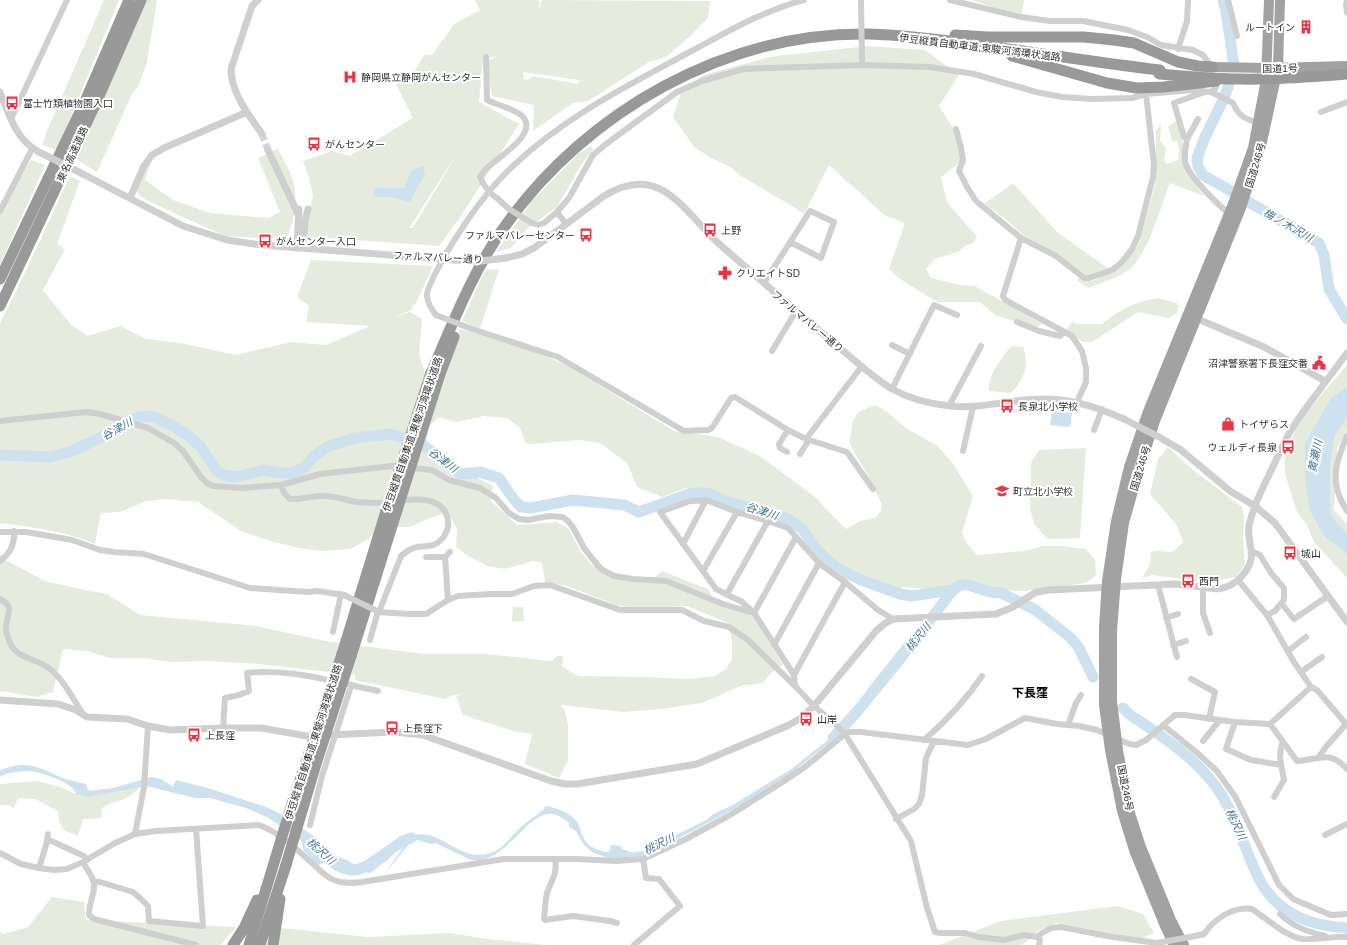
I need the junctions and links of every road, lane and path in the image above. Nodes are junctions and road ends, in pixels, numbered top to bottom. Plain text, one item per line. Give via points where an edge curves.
1 (67, 0) edge
2 (129, 0) edge
3 (141, 0) edge
4 (258, 0) edge
5 (804, 0) edge
6 (950, 0) edge
7 (1188, 0) edge
8 (1228, 0) edge
9 (1269, 0) edge
10 (1280, 0) edge
11 (861, 1) edge
12 (1347, 2) edge
13 (1347, 13) edge
14 (870, 34) junction
15 (1237, 36) dead end
16 (1178, 49) junction
17 (1000, 52) junction
18 (486, 58) dead end
19 (1347, 61) edge
20 (862, 62) junction
21 (1330, 66) junction
22 (1347, 66) edge
23 (1213, 67) junction
24 (1267, 68) junction
25 (1278, 68) junction
26 (1160, 72) junction
27 (1346, 75) edge
28 (1271, 80) junction
29 (1218, 81) junction
30 (0, 92) edge
31 (1209, 92) junction
32 (1146, 94) junction
33 (1347, 102) edge
34 (247, 112) junction
35 (1321, 112) dead end
36 (11, 119) junction
37 (1198, 119) dead end
38 (1252, 121) dead end
39 (956, 129) dead end
40 (262, 134) tunnel mouth
41 (1187, 139) junction
42 (32, 149) junction
43 (268, 150) tunnel mouth
44 (489, 192) junction
45 (130, 198) junction
46 (1237, 206) junction
47 (308, 209) joint
48 (299, 211) junction
49 (0, 212) edge
50 (557, 212) junction
51 (1229, 214) junction
52 (566, 224) junction
53 (1021, 238) junction
54 (790, 242) junction
55 (300, 247) junction
56 (443, 259) junction
57 (0, 279) edge
58 (764, 283) junction
59 (0, 306) edge
60 (796, 310) junction
61 (957, 315) dead end
62 (1191, 317) junction
63 (1017, 322) dead end
64 (1064, 332) junction
65 (892, 344) dead end
66 (980, 346) dead end
67 (772, 351) dead end
68 (1347, 353) edge
69 (910, 354) junction
70 (862, 366) junction
71 (436, 374) junction
72 (1325, 381) junction
73 (892, 389) junction
74 (1077, 402) junction
75 (949, 406) junction
76 (973, 406) junction
77 (1102, 410) junction
78 (0, 421) edge
79 (788, 430) junction
80 (1094, 430) dead end
81 (1347, 436) edge
82 (807, 439) junction
83 (963, 451) dead end
84 (787, 452) dead end
85 (800, 454) dead end
86 (281, 485) junction
87 (873, 490) dead end
88 (706, 500) junction
89 (1254, 506) junction
90 (1347, 511) edge
91 (737, 512) junction
92 (768, 521) junction
93 (14, 531) junction
94 (0, 532) edge
95 (796, 537) junction
96 (683, 544) junction
97 (1251, 551) junction
98 (450, 552) dead end
99 (426, 557) dead end
100 (445, 557) junction
101 (0, 561) edge
102 (820, 563) junction
103 (703, 571) junction
104 (1238, 580) junction
105 (845, 582) junction
106 (1158, 585) junction
107 (1203, 586) junction
108 (727, 594) junction
109 (343, 595) junction
110 (1328, 596) junction
111 (0, 599) edge
112 (448, 600) junction
113 (1282, 604) junction
114 (378, 611) junction
115 (754, 613) junction
116 (1178, 614) dead end
117 (1267, 615) junction
118 (1166, 618) junction
119 (893, 619) junction
120 (1347, 622) edge
121 (333, 632) dead end
122 (1210, 633) dead end
123 (1306, 638) dead end
124 (370, 640) dead end
125 (1186, 641) dead end
126 (774, 645) junction
127 (1173, 645) junction
128 (1288, 651) junction
129 (346, 655) junction
130 (1322, 656) dead end
131 (1177, 657) dead end
132 (1301, 672) junction
133 (794, 675) junction
134 (982, 676) dead end
135 (1191, 679) dead end
136 (351, 686) junction
137 (795, 686) junction
138 (1311, 687) junction
139 (378, 691) dead end
140 (1081, 695) dead end
141 (0, 700) edge
142 (814, 706) junction
143 (83, 714) junction
144 (1209, 719) junction
145 (1220, 720) junction
146 (1235, 722) junction
147 (1270, 724) junction
148 (1347, 724) edge
149 (1068, 725) junction
150 (148, 726) junction
151 (1161, 727) junction
152 (223, 728) junction
153 (845, 734) junction
154 (336, 735) junction
155 (924, 740) junction
156 (934, 741) junction
157 (1203, 741) dead end
158 (1283, 742) junction
159 (1114, 750) junction
160 (1319, 757) junction
161 (1281, 765) junction
162 (1347, 769) edge
163 (1274, 797) dead end
164 (291, 807) junction
165 (896, 819) junction
166 (1347, 824) edge
167 (310, 825) dead end
168 (196, 829) junction
169 (135, 834) junction
170 (1325, 835) dead end
171 (0, 853) edge
172 (555, 859) junction
173 (643, 860) junction
174 (85, 861) junction
175 (286, 865) junction
176 (38, 868) junction
177 (93, 881) junction
178 (1280, 914) dead end
179 (1347, 914) edge
180 (617, 923) dead end
181 (1037, 937) junction
182 (1329, 937) junction
183 (1347, 938) edge
184 (196, 945) edge
185 (232, 945) edge
186 (249, 945) edge
187 (260, 945) edge
188 (273, 945) edge
189 (634, 945) edge
190 (1040, 945) edge
191 (1174, 945) edge
192 (1184, 945) edge

1 - 36 street
2 - 57 highway, 東名高速道路 via 86,99
3 - 59 highway, 東名高速道路 via 96,103
4 - 34 street via 252,6 231,70 231,80
5 - 44 street via 777,8 742,24 645,75 593,106 540,142 512,166
6 - 16 street via 1021,17 1107,25
7 - 16 street via 1187,21
8 - 15 street
9 - 24 highway, 国道246号
10 - 25 highway, 国道246号
11 - 20 street, bridge
12 - 13 street
14 - 23 highway via 926,32 988,38 1084,37 1134,43 1178,62
14 - 26 highway, 伊豆縦貫自動車道;東駿河湾環状道路 via 927,38
14 - 71 highway, 伊豆縦貫自動車道;東駿河湾環状道路 via 792,41 732,57 672,81 600,127 556,165 504,227 469,288
16 - 23 street via 1193,50 1203,55
17 - 26 highway, 伊豆縦貫自動車道;東駿河湾環状道路
17 - 29 highway via 1107,83 1137,88
17 - 71 highway, 伊豆縦貫自動車道;東駿河湾環状道路 via 886,40 819,41 786,46 732,61 694,75 646,100 589,140 558,167 528,200 506,229 489,258
18 - 44 street via 487,100 520,114 527,126 518,142 484,170 480,178
19 - 21 street
20 - 32 street via 930,67 974,74 1062,97 1118,99
20 - 50 street via 743,69 702,81 677,92 593,155 569,198
21 - 22 highway, 国道1号
21 - 25 highway, 国道1号
23 - 24 highway, 国道1号
24 - 25 highway, 国道1号
24 - 28 highway, 国道246号
25 - 28 highway, 国道246号
26 - 27 highway, 伊豆縦貫自動車道;東駿河湾環状道路, bridge via 1238,80
27 - 28 highway, 国道1号
28 - 29 highway, 国道1号
28 - 46 highway, 国道246号 via 1262,142
29 - 31 street via 1215,89
30 - 36 street, ファルマバレー通り
31 - 32 street via 1193,90
31 - 38 street via 1233,103 1242,117
31 - 41 street via 1174,103
32 - 53 street via 1154,165 1153,177 1138,236 1122,262 1112,270 1084,278 1056,256
33 - 35 street
34 - 40 street
34 - 45 street via 152,155 144,166
36 - 42 street, ファルマバレー通り via 20,138
37 - 41 street
39 - 53 street via 963,160 960,171 967,187 976,201
41 - 51 street via 1187,167 1195,179
42 - 45 street, ファルマバレー通り, bridge
42 - 49 street
43 - 48 street
44 - 50 street, bridge via 509,209 538,225
44 - 56 street via 458,233
45 - 55 street, ファルマバレー通り via 183,226 214,237 238,242
46 - 51 highway, 国道246号
46 - 62 highway, 国道246号
47 - 48 street
47 - 55 street
48 - 55 street
50 - 52 street
51 - 62 highway, 国道246号
52 - 56 street, ファルマバレー通り, bridge via 522,254 481,261
52 - 58 street, ファルマバレー通り via 616,188 648,184 669,193 702,228
53 - 64 street via 1003,296 1005,300
54 - 54 street via 810,210 834,222 821,258
54 - 58 street
55 - 56 street, ファルマバレー通り
56 - 79 street, bridge via 427,294 429,307 436,315 558,357 684,430 712,428 731,398
58 - 60 street, ファルマバレー通り
60 - 67 street
60 - 70 street, ファルマバレー通り
61 - 69 street via 934,304
62 - 72 street via 1264,347
62 - 159 highway, 国道246号, bridge via 1139,470 1111,580
63 - 64 street via 1060,336
64 - 74 street via 1072,336 1082,351 1086,368 1086,382
65 - 69 street
66 - 75 street
68 - 72 street
69 - 73 street
70 - 73 street, ファルマバレー通り
70 - 82 street
71 - 129 highway, 伊豆縦貫自動車道;東駿河湾環状道路, bridge
72 - 89 street via 1287,437
73 - 75 street, ファルマバレー通り via 918,399
74 - 76 street, ファルマバレー通り via 1035,399
74 - 77 street, ファルマバレー通り
75 - 76 street, ファルマバレー通り
76 - 83 street
77 - 80 street
77 - 89 street, ファルマバレー通り, bridge via 1174,445 1230,491
78 - 86 street via 86,412 100,414 148,428 174,442 201,477 213,486 242,488
79 - 82 street
79 - 84 street via 779,444 780,448
81 - 90 street via 1339,455 1335,478
82 - 85 street
82 - 87 street via 847,452
86 - 114 street via 290,499 322,496 380,503 419,500 431,501 446,511 448,528 438,542 408,550 401,556
86 - 115 street via 320,474 392,466 432,470 449,480 480,488 496,498 519,520 564,517 601,569 614,576 633,580 666,581 723,604
88 - 91 street
88 - 96 street
88 - 96 street via 690,501 660,512
89 - 97 street via 1248,526
89 - 110 street via 1275,523
91 - 92 street
91 - 103 street
92 - 95 street via 788,528
92 - 108 street
93 - 94 street
93 - 101 street via 12,548
93 - 109 street via 72,540 100,550 144,554 250,588 317,591
95 - 102 street
95 - 115 street
96 - 103 street
97 - 104 street via 1250,565
97 - 113 street via 1260,555 1284,588
98 - 100 street
99 - 100 street
100 - 112 street
102 - 105 street
102 - 126 street
103 - 108 street via 716,589
104 - 107 street via 1224,588
104 - 117 street
105 - 119 street via 878,610
105 - 133 street
106 - 107 street
106 - 118 street
106 - 119 street via 1049,590 1036,592 1013,607 996,614
107 - 122 street via 1203,613
108 - 115 street via 742,602
109 - 114 street, bridge
109 - 121 street
110 - 113 street via 1294,619
110 - 120 street
111 - 143 street via 6,602 10,610 6,627 12,646 24,657 51,670
112 - 114 street via 426,614
112 - 137 street via 458,596 512,594 534,586 550,585 620,610 682,610 704,621 729,627 748,640
113 - 117 street
114 - 124 street
115 - 126 street
116 - 118 street
117 - 128 street
118 - 127 street
119 - 142 street via 876,631
123 - 128 street
125 - 127 street
126 - 133 street
127 - 131 street
128 - 132 street
129 - 164 highway, 伊豆縦貫自動車道;東駿河湾環状道路, bridge
129 - 175 highway, 伊豆縦貫自動車道;東駿河湾環状道路, bridge
130 - 132 street
132 - 138 street
133 - 137 street
134 - 155 street via 960,706
135 - 144 street via 1215,692
136 - 139 street
136 - 152 street via 286,672 246,673 249,691 224,698
136 - 154 street
137 - 142 street
138 - 147 street
138 - 148 street via 1317,690
140 - 149 street
141 - 143 street via 58,704
142 - 153 street
142 - 154 street via 789,725 697,764 577,784 552,781 423,735 394,732
143 - 150 street via 87,717 127,719
144 - 145 street
144 - 151 street via 1175,715
145 - 146 street
145 - 157 street
146 - 147 street
146 - 161 street via 1226,749 1252,760
147 - 158 street
148 - 160 street
149 - 151 street via 1097,730 1136,745
149 - 156 street via 1025,718 986,739 968,745
150 - 152 street via 170,730
150 - 169 street via 146,775
151 - 179 street via 1195,751 1217,771 1236,798 1279,885 1292,899 1331,915
152 - 154 street via 261,728 307,736
153 - 155 street via 861,732
153 - 165 street
153 - 173 street via 782,783 730,815
154 - 167 street via 322,776
155 - 156 street
156 - 165 street via 926,758 919,804
158 - 160 street via 1297,761
158 - 161 street via 1280,748
159 - 191 highway, 国道246号 via 1122,811 1134,850
159 - 192 highway, 国道246号 via 1141,847
160 - 162 street via 1328,756
161 - 163 street via 1284,780
164 - 185 highway, bridge via 253,909
164 - 186 highway, 伊豆縦貫自動車道;東駿河湾環状道路, bridge
165 - 181 street via 911,841 935,932 964,932 978,937 1004,940 1024,935
166 - 170 street
168 - 169 street
168 - 172 street via 259,825 281,836 326,875 348,883 504,859
168 - 177 street via 203,926 148,921 148,906 137,895
169 - 174 street
171 - 176 street via 21,864
172 - 173 street
172 - 180 street via 556,868 548,892 544,919 574,916
173 - 189 street via 646,878 659,879 680,906
174 - 176 street via 68,868
174 - 176 street via 84,856 48,837
174 - 177 street
175 - 187 highway, 伊豆縦貫自動車道;東駿河湾環状道路
175 - 188 highway
177 - 184 street via 88,912 94,919
178 - 182 street via 1309,932
181 - 182 street, bridge via 1051,928 1061,927 1157,943 1204,934 1217,919 1245,908 1252,909 1302,939
181 - 190 street
182 - 183 street

